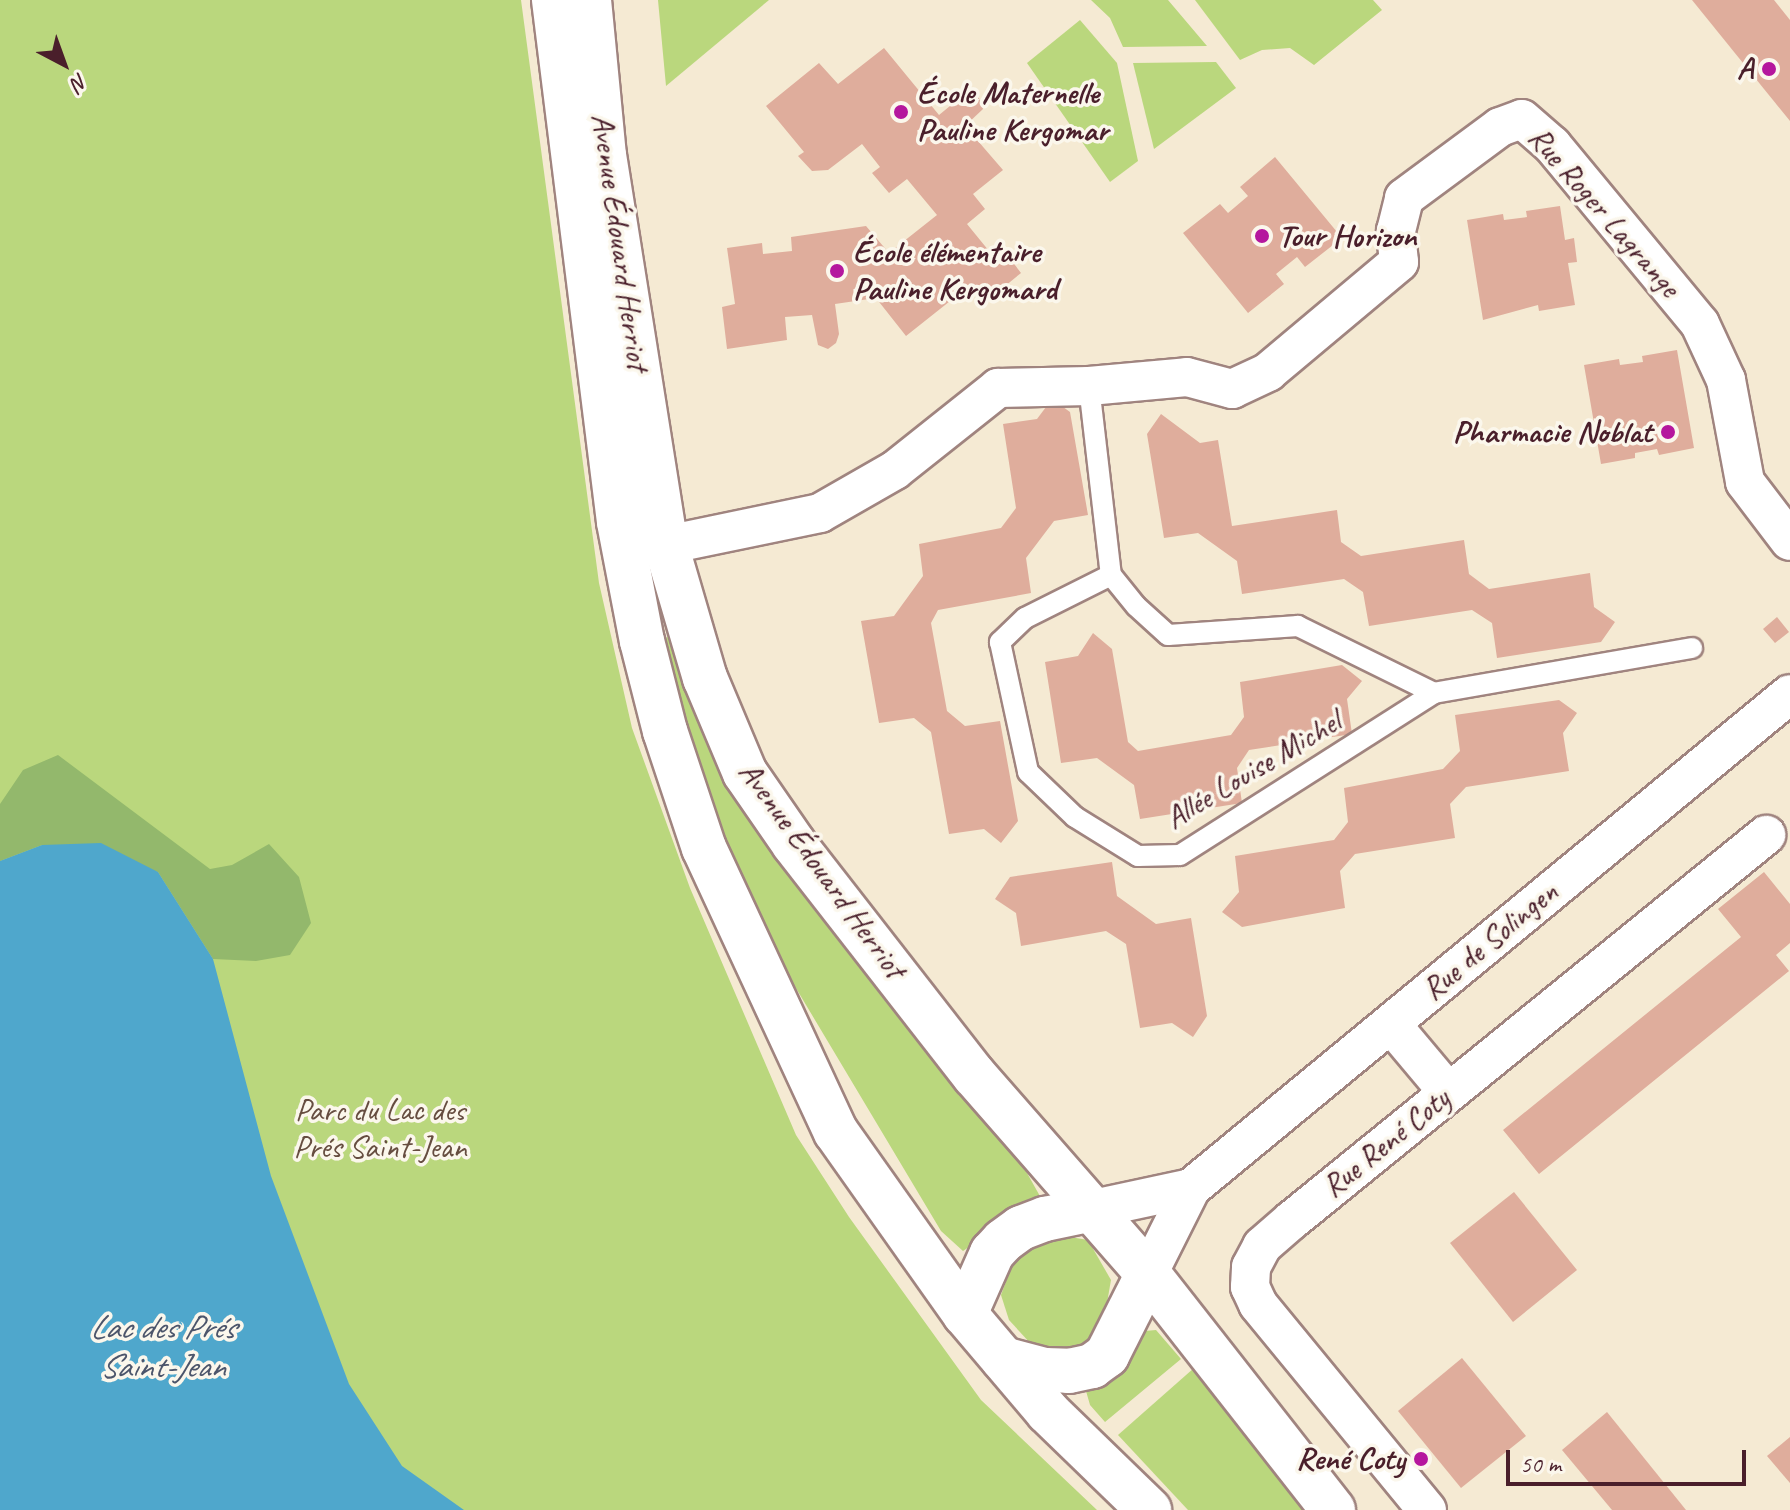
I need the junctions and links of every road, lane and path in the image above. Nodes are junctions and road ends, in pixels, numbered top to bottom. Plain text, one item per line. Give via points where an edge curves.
1 (554, 0) edge
2 (589, 0) edge
3 (1089, 386) junction
4 (1790, 541) edge
5 (666, 545) junction
6 (1111, 575) junction
7 (1692, 648) dead end
8 (1434, 693) junction
9 (1790, 694) edge
10 (1766, 835) dead end
11 (1391, 1024) junction
12 (1448, 1092) junction
13 (1191, 1188) junction
14 (1093, 1209) junction
15 (1148, 1274) junction
16 (965, 1314) junction
17 (1003, 1359) junction
18 (1149, 1510) edge
19 (1333, 1510) edge
20 (1427, 1510) edge

1 - 16 main road, Avenue Édouard Herriot via 619,522 665,731 704,848 836,1132
2 - 5 main road, Avenue Édouard Herriot via 604,155
3 - 4 street, Rue Roger Lagrange via 1187,377 1232,389 1268,372 1399,262 1396,231 1404,198 1500,127 1522,119 1552,145 1700,324 1726,380 1745,482
3 - 5 street, Rue Roger Lagrange via 998,388 895,470 820,513
3 - 6 lane
5 - 14 main road, Avenue Édouard Herriot via 705,678 745,773 974,1075
6 - 8 lane via 1168,635 1298,626
6 - 8 lane, Allée Louise Michel via 1025,618 1000,642 1028,772 1075,817 1138,856 1180,855
7 - 8 lane, Allée Louise Michel
9 - 11 street, Rue de Solingen
10 - 12 street, Rue René Coty
11 - 12 street
11 - 13 street, Rue de Solingen
12 - 20 street, Rue René Coty via 1262,1246 1251,1267 1250,1287 1258,1304
13 - 14 street, Rue de Solingen
13 - 15 street, Rue de Solingen
14 - 15 main road, Avenue Édouard Herriot
14 - 16 main road via 1045,1219 1003,1241 992,1253
15 - 17 main road via 1107,1355 1092,1366 1045,1370
15 - 19 main road, Avenue Édouard Herriot
16 - 17 main road, Avenue Édouard Herriot
17 - 18 main road, Avenue Édouard Herriot via 1048,1412

